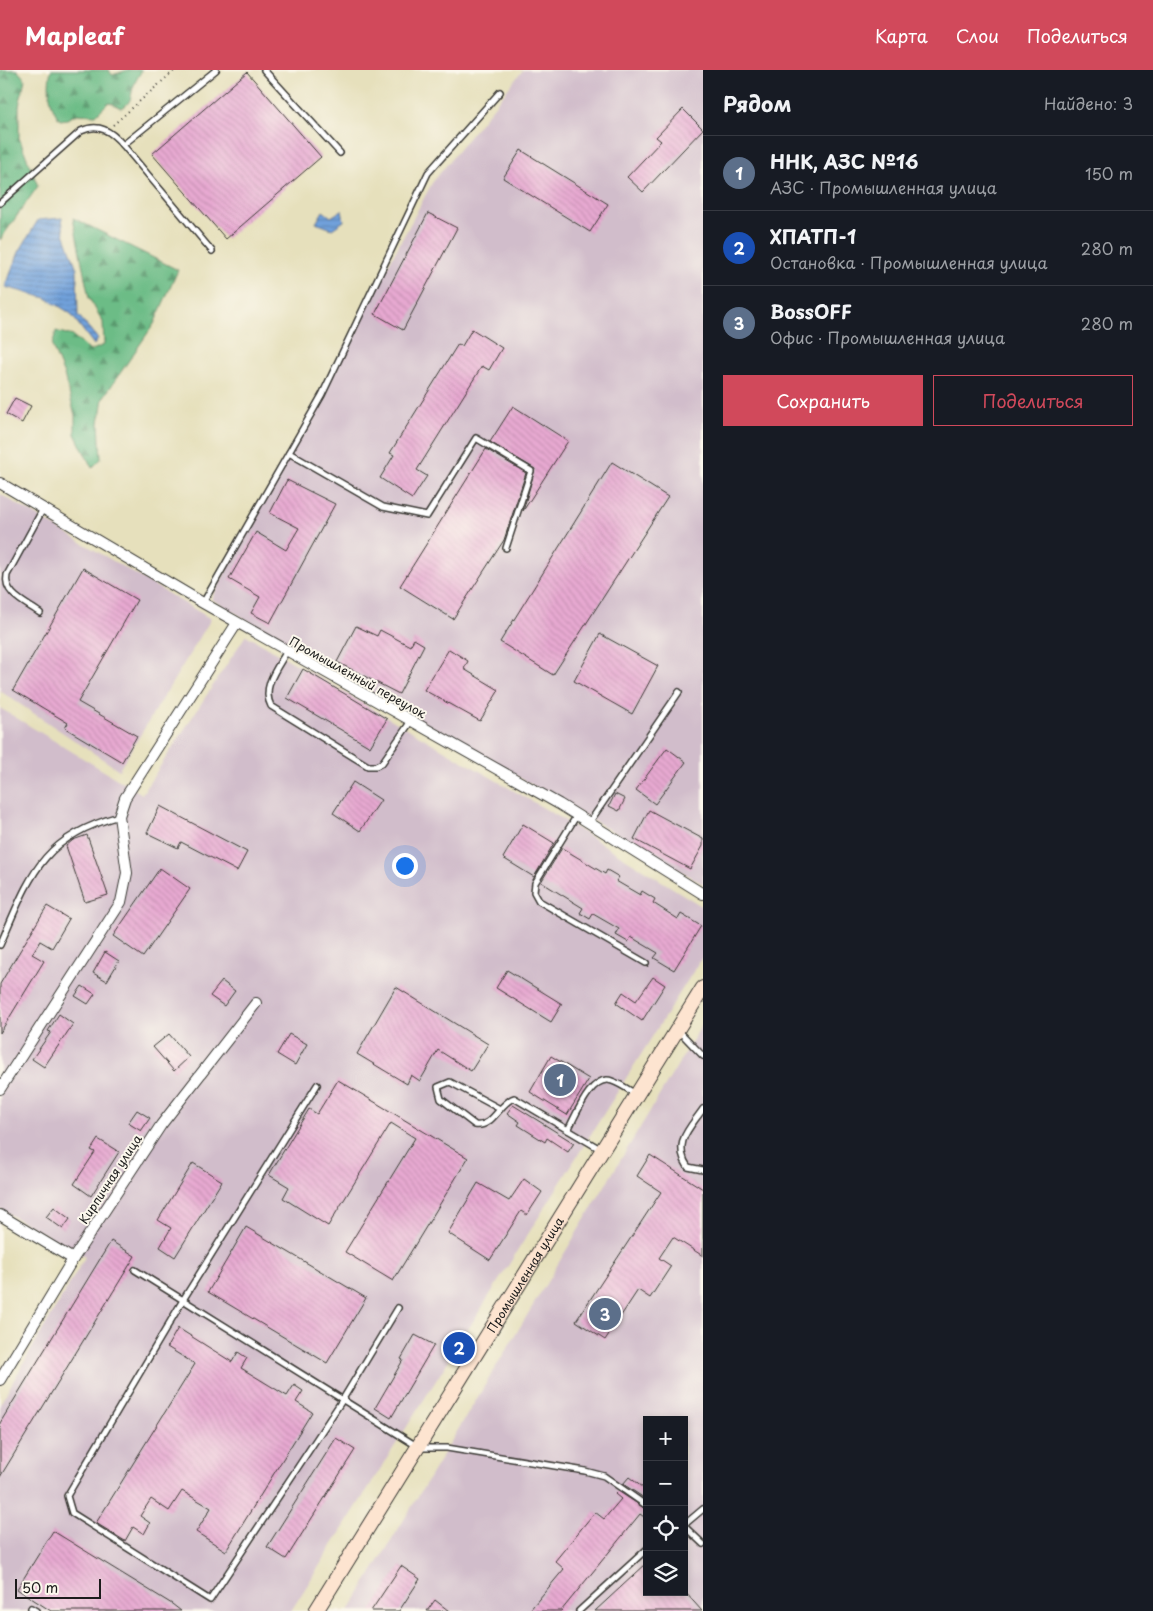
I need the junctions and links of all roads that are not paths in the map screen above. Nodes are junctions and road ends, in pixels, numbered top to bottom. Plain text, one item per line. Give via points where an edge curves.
1 (216, 70) edge
2 (264, 70) edge
3 (500, 92) dead end
4 (123, 145) junction
5 (340, 153) dead end
6 (0, 203) edge
7 (212, 252) dead end
8 (289, 453) junction
9 (0, 483) edge
10 (43, 509) junction
11 (506, 548) dead end
12 (203, 604) junction
13 (40, 613) dead end
14 (238, 623) junction
15 (287, 651) junction
16 (679, 692) dead end
17 (411, 721) junction
18 (576, 815) junction
19 (119, 816) junction
20 (589, 823) junction
21 (703, 894) edge
22 (0, 945) edge
23 (646, 963) dead end
24 (703, 988) edge
25 (256, 1003) dead end
26 (678, 1030) junction
27 (703, 1056) edge
28 (317, 1085) dead end
29 (0, 1089) edge
30 (637, 1095) junction
31 (703, 1108) edge
32 (500, 1109) junction
33 (568, 1130) junction
34 (603, 1150) junction
35 (703, 1170) edge
36 (0, 1215) edge
37 (73, 1259) junction
38 (135, 1270) dead end
39 (183, 1300) junction
40 (398, 1308) dead end
41 (0, 1380) edge
42 (343, 1399) junction
43 (420, 1448) junction
44 (643, 1503) edge
45 (703, 1509) edge
46 (688, 1522) edge
47 (688, 1528) edge
48 (703, 1544) edge
49 (645, 1551) edge
50 (316, 1611) edge
51 (579, 1611) edge

1 - 4 lane
2 - 5 lane
3 - 8 lane via 428,173 322,395
4 - 6 lane via 108,130 88,128 77,134
4 - 7 lane
8 - 11 lane via 383,507 427,516 476,438 531,471
8 - 12 lane
9 - 10 street, Промышленный переулок
10 - 12 street, Промышленный переулок
10 - 13 lane via 5,584 10,592
12 - 14 street, Промышленный переулок
14 - 15 street, Промышленный переулок
14 - 19 street via 125,798
15 - 17 street, Промышленный переулок
15 - 17 lane via 267,688 271,706 368,766 382,763
16 - 20 lane
17 - 18 street, Промышленный переулок
18 - 20 street, Промышленный переулок
18 - 23 lane via 535,883 534,892 539,901
19 - 22 lane via 69,836 48,852 29,879
19 - 29 street via 127,873 121,902
20 - 21 street, Промышленный переулок
24 - 26 street, Промышленная улица
25 - 37 street, Кирпичная улица via 161,1125
26 - 27 lane
26 - 30 street, Промышленная улица
28 - 39 lane
30 - 33 lane via 611,1080 601,1081 592,1086
30 - 34 street, Промышленная улица
31 - 35 lane via 681,1146 682,1157 688,1166
32 - 32 lane via 487,1123 475,1125 441,1099 438,1087 450,1082
32 - 33 lane via 514,1098
33 - 34 lane
34 - 43 street, Промышленная улица
36 - 37 street
37 - 41 street, Кирпичная улица
38 - 39 lane
39 - 42 lane
39 - 42 lane via 67,1496 72,1512 210,1600
40 - 42 lane
42 - 43 lane
43 - 44 lane via 447,1448 585,1471 604,1476
43 - 50 street, Промышленная улица
45 - 46 lane
47 - 48 lane
49 - 51 lane

